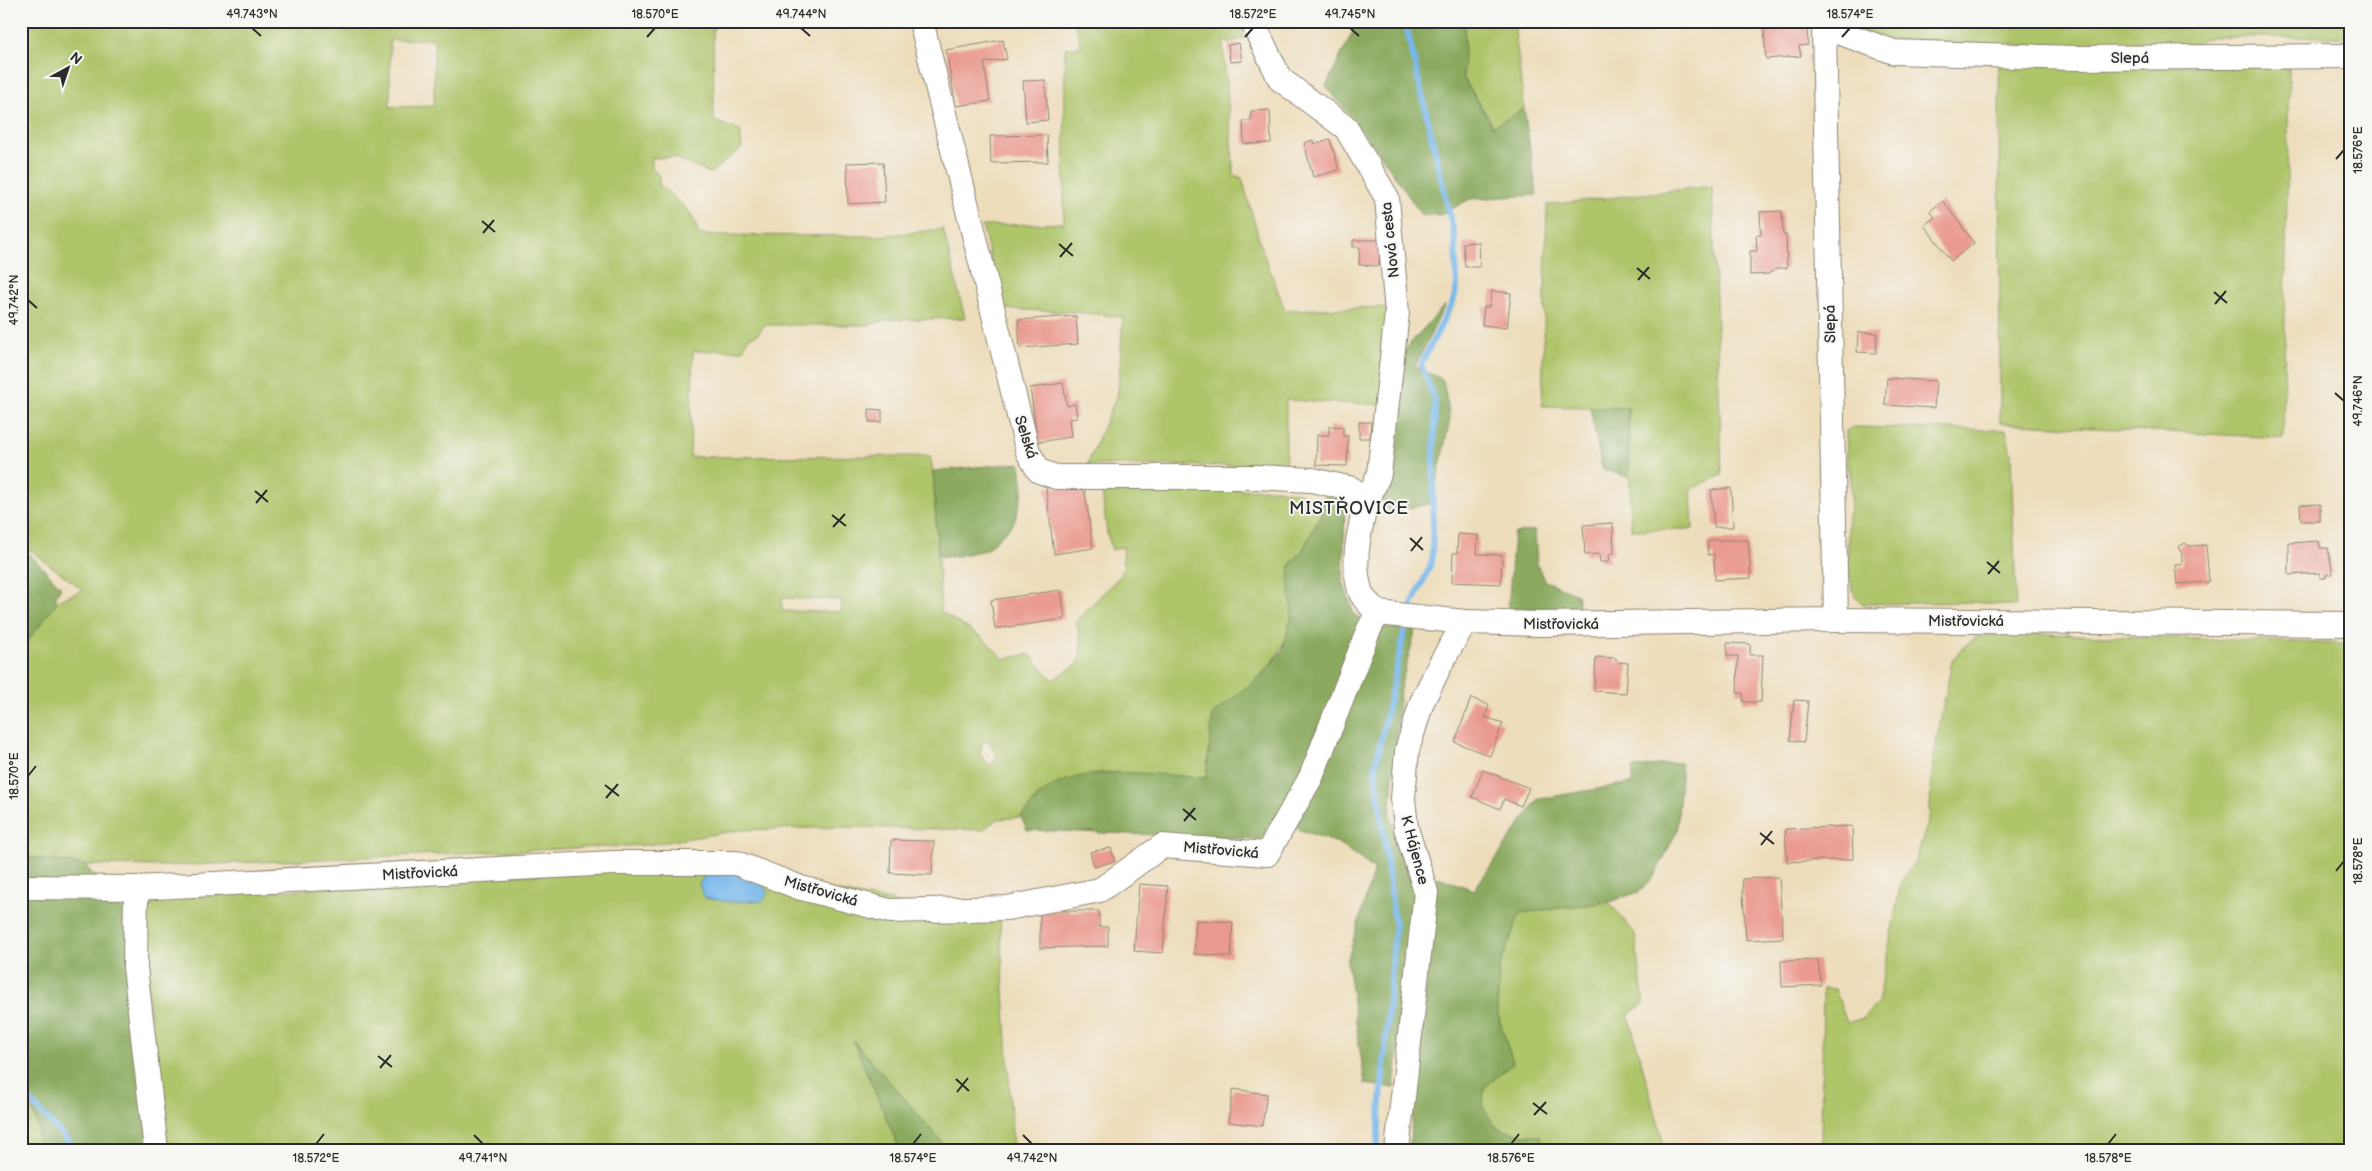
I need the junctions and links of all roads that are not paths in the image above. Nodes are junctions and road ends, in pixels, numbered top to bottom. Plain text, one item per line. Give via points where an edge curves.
1 (921, 21) edge
2 (1252, 21) edge
3 (1824, 24) edge
4 (2351, 56) edge
5 (1366, 504) junction
6 (1397, 615) junction
7 (1836, 620) junction
8 (1465, 622) junction
9 (2351, 624) edge
10 (21, 887) edge
11 (136, 888) junction
12 (156, 1150) edge
13 (1397, 1150) edge

1 - 5 street, Selská via 1028,452 1039,471 1056,477 1257,476 1312,480 1352,489
2 - 5 street, Nová cesta via 1280,79 1346,128 1387,198 1397,312 1379,474
3 - 4 street, Slepá via 1894,52 2074,58
3 - 7 street, Slepá
5 - 6 street via 1359,532 1357,565 1361,594
6 - 8 street, Mistřovická
6 - 11 street, Mistřovická via 1369,629 1311,777 1266,854 1162,846 1100,890 1007,908 890,911 801,888 736,863 614,863
7 - 8 street, Mistřovická via 1645,624
7 - 9 street, Mistřovická
8 - 13 street, K Hájence via 1422,702 1408,750 1403,798 1406,828 1426,892
10 - 11 street, Mistřovická
11 - 12 street via 135,967

